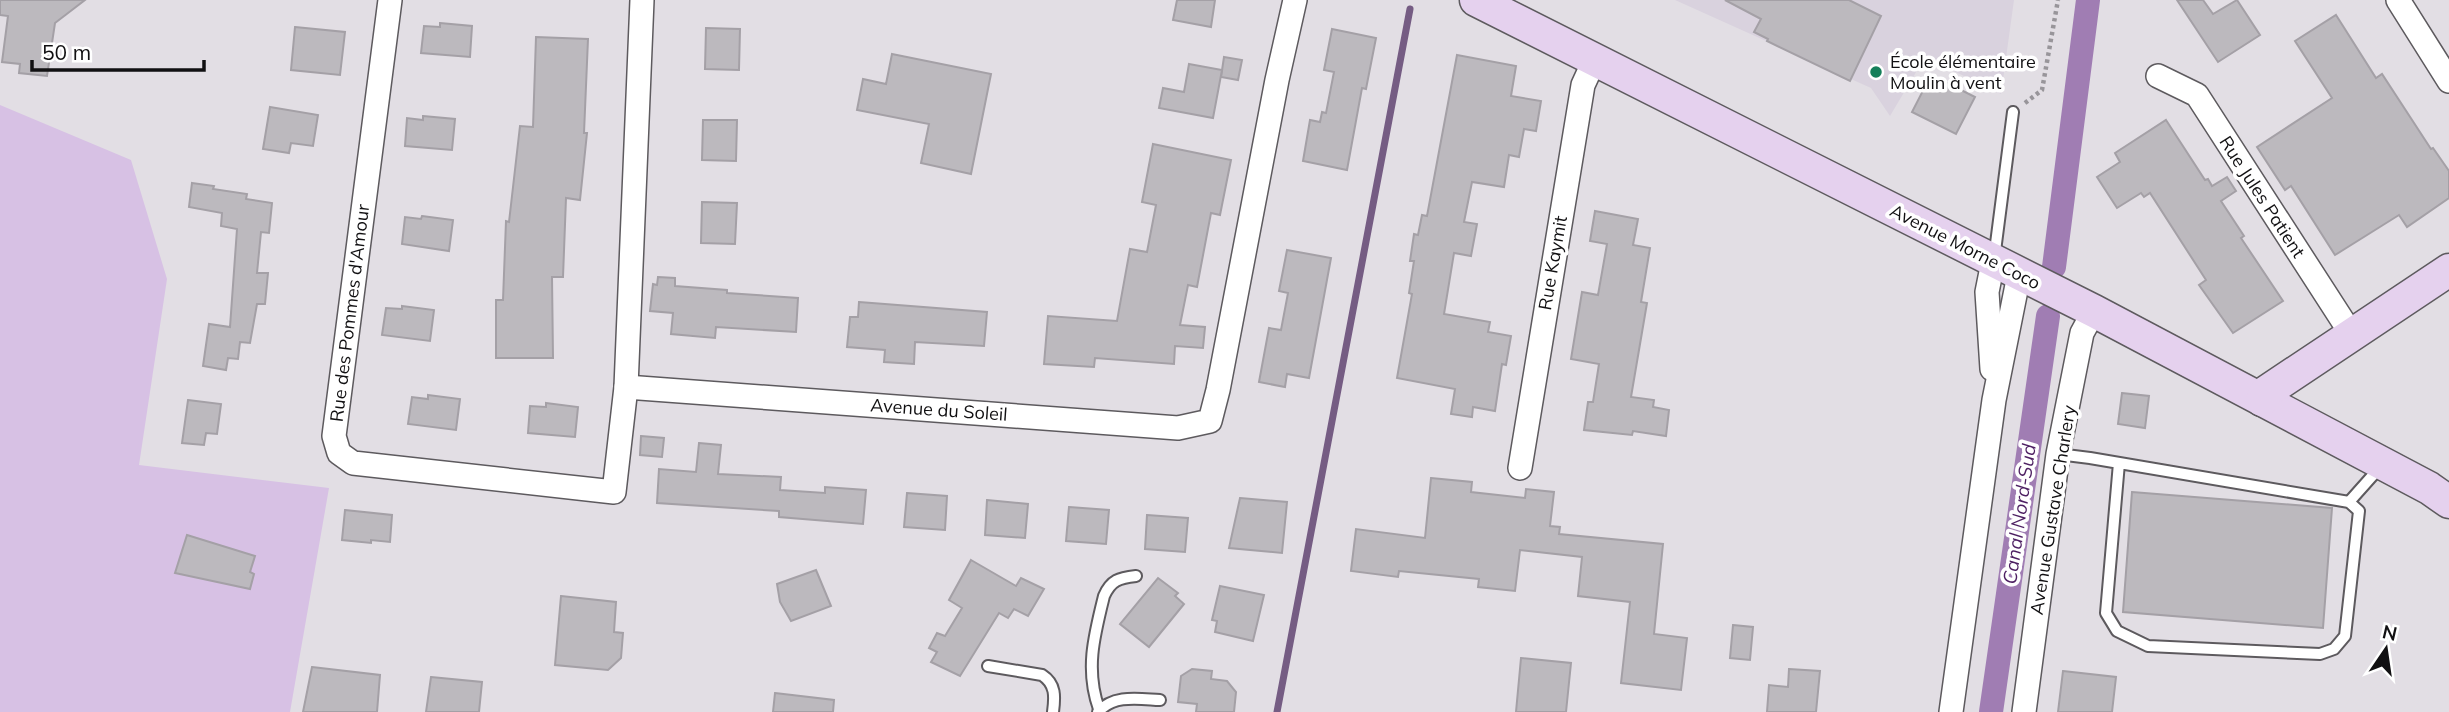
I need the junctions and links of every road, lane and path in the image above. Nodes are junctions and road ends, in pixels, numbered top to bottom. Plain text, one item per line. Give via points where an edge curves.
1 (390, 0) edge
2 (642, 0) edge
3 (1295, 0) edge
4 (1476, 0) edge
5 (2058, 0) edge
6 (2398, 0) edge
7 (1594, 61) junction
8 (2158, 76) dead end
9 (2449, 81) edge
10 (2013, 112) joint
11 (2006, 268) junction
12 (2449, 270) edge
13 (2094, 311) junction
14 (2352, 335) junction
15 (626, 387) junction
16 (2262, 400) junction
17 (2058, 454) junction
18 (2119, 463) junction
19 (2383, 464) junction
20 (1520, 468) dead end
21 (2349, 502) junction
22 (2449, 502) edge
23 (1136, 576) dead end
24 (988, 666) dead end
25 (1160, 700) dead end
26 (1099, 711) edge
27 (1053, 712) edge
28 (1951, 712) edge
29 (2024, 712) edge

1 - 15 street, Rue des Pommes d'Amour via 334,436 339,453 353,463 614,492
2 - 15 street
3 - 15 street, Avenue du Soleil via 1210,421 1178,428
4 - 7 street, Avenue Morne Coco
5 - 10 path via 2042,90
6 - 9 street
7 - 11 street, Avenue Morne Coco
7 - 20 street, Rue Kaymit via 1583,85
8 - 14 street, Rue Jules Patient via 2197,95
10 - 11 lane
11 - 13 street, Avenue Morne Coco
11 - 28 street via 1994,400
12 - 14 street
13 - 16 street, Avenue Morne Coco
13 - 17 street, Avenue Gustave Charlery via 2082,333
14 - 16 street via 2266,392
16 - 19 street, Avenue Morne Coco
17 - 18 lane
17 - 29 street, Avenue Gustave Charlery
18 - 21 lane
18 - 21 lane via 2106,613 2117,631 2148,646 2320,653 2334,649 2345,636 2352,582 2359,511
19 - 21 lane
19 - 22 street, Avenue Morne Coco
23 - 26 lane via 1116,579 1104,596 1091,664
24 - 27 lane via 1049,679 1055,699
25 - 26 lane via 1125,698

